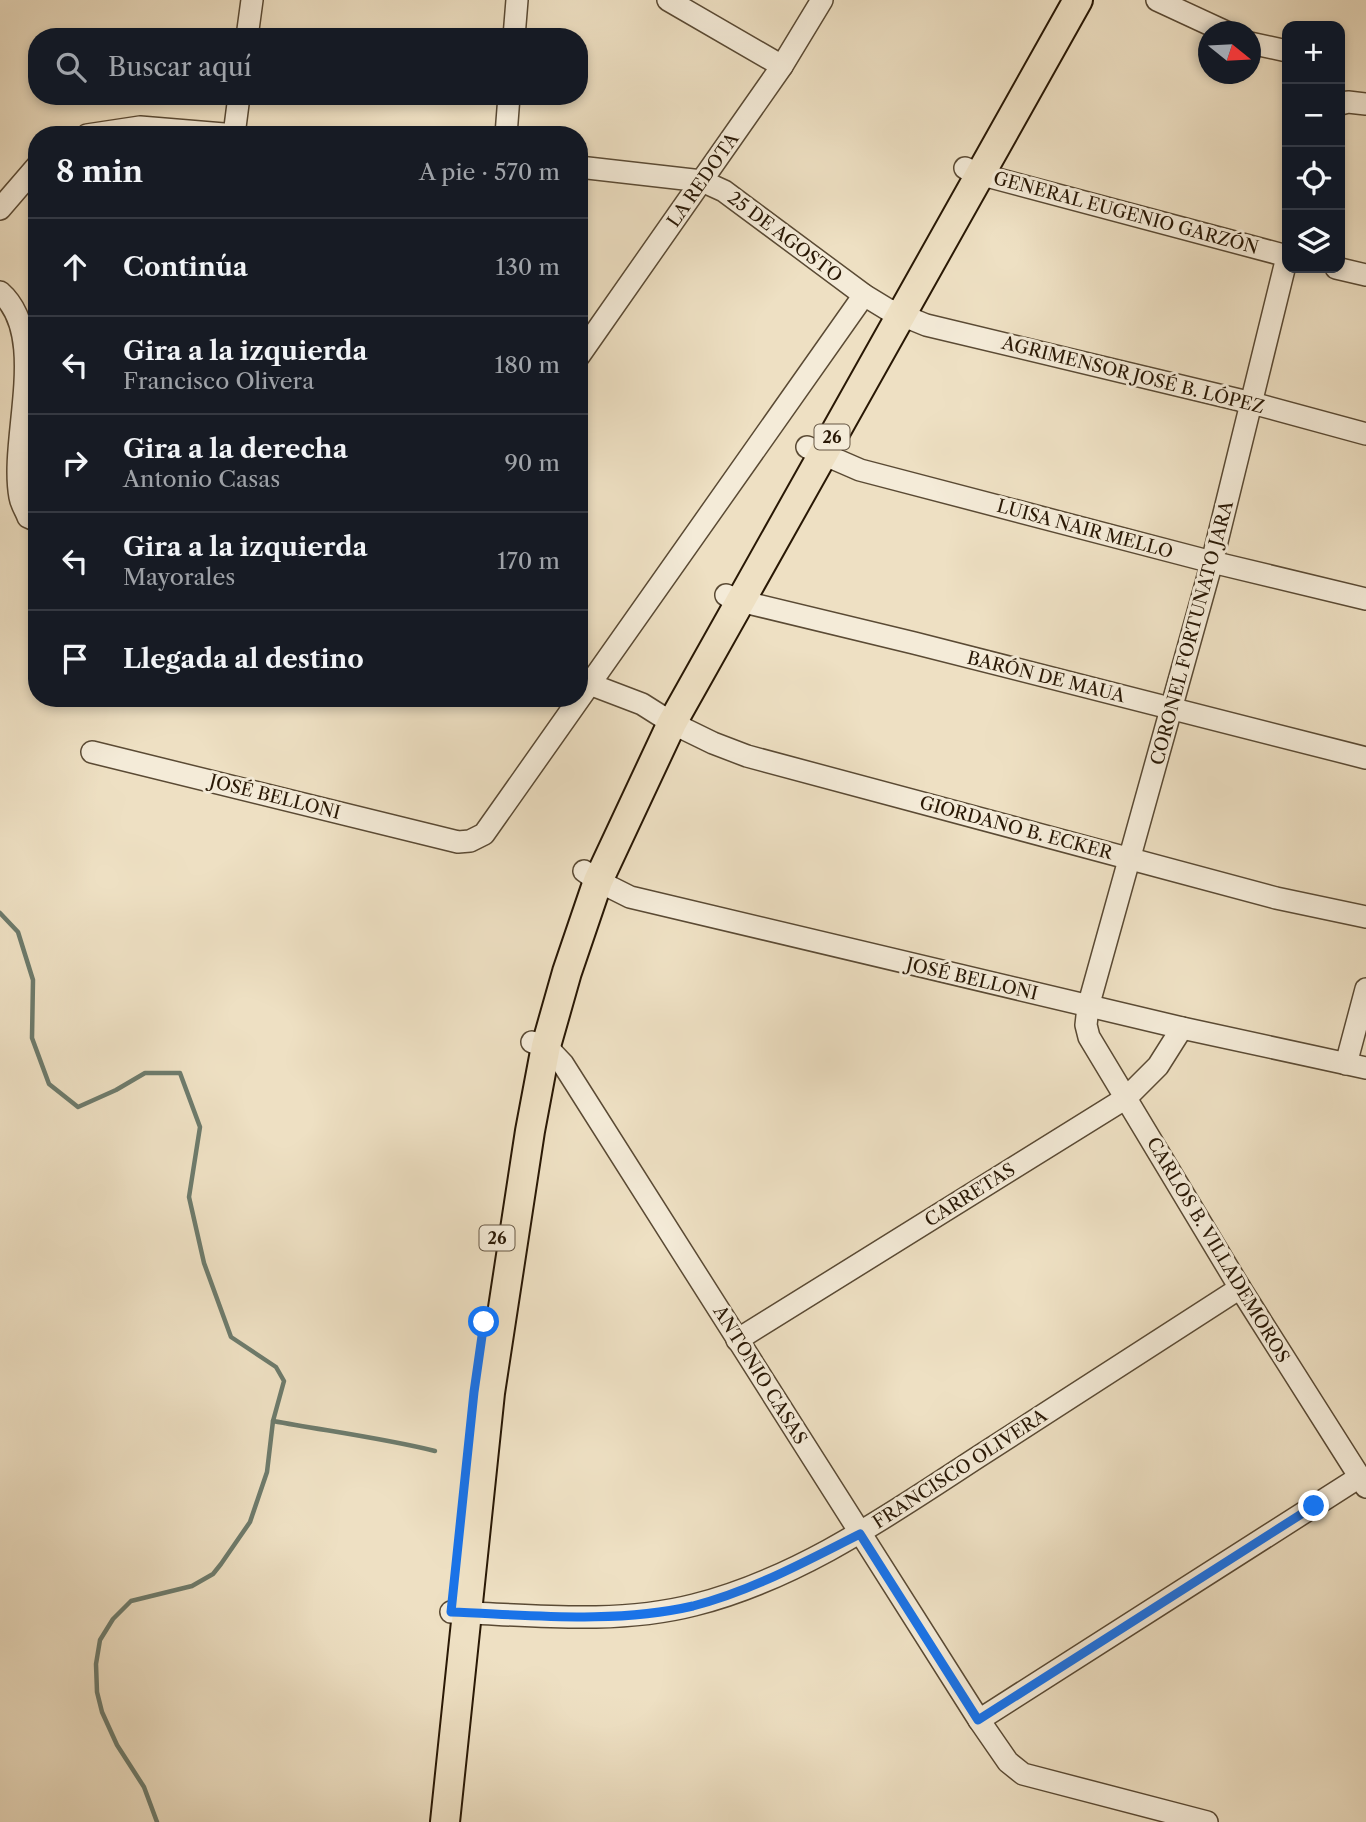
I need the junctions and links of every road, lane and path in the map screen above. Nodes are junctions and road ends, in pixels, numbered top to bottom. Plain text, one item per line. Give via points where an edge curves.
1 (252, 0) edge
2 (517, 0) edge
3 (668, 0) edge
4 (822, 0) edge
5 (1060, 0) edge
6 (1078, 0) edge
7 (1157, 0) edge
8 (1202, 21) edge
9 (248, 28) edge
10 (515, 28) edge
11 (1261, 45) edge
12 (1282, 50) edge
13 (782, 66) junction
14 (1345, 103) edge
15 (1366, 104) edge
16 (238, 105) edge
17 (508, 105) edge
18 (235, 126) edge
19 (507, 126) edge
20 (588, 168) edge
21 (972, 171) junction
22 (28, 176) edge
23 (702, 181) junction
24 (0, 209) edge
25 (1282, 255) edge
26 (1345, 270) edge
27 (1283, 273) edge
28 (1366, 275) edge
29 (0, 292) edge
30 (884, 307) junction
31 (588, 343) edge
32 (1252, 403) junction
33 (1366, 434) edge
34 (815, 450) junction
35 (28, 517) edge
36 (1212, 562) junction
37 (733, 598) junction
38 (1366, 598) edge
39 (588, 678) edge
40 (588, 683) edge
41 (569, 707) edge
42 (1171, 709) junction
43 (665, 719) junction
44 (92, 752) dead end
45 (1366, 758) edge
46 (1131, 858) junction
47 (591, 876) junction
48 (1366, 917) edge
49 (1366, 989) edge
50 (1088, 1006) junction
51 (1182, 1028) junction
52 (539, 1044) junction
53 (1356, 1066) edge
54 (1126, 1098) junction
55 (1240, 1288) junction
56 (737, 1340) junction
57 (1362, 1483) edge
58 (860, 1534) junction
59 (459, 1613) junction
60 (978, 1720) junction
61 (430, 1822) edge
62 (445, 1822) edge
63 (1207, 1822) edge

1 - 9 street
2 - 10 street
3 - 13 street
4 - 13 street, LA REDOTA
5 - 21 main road, 26
6 - 21 main road, 26
7 - 8 street
11 - 12 street
13 - 23 street, LA REDOTA
14 - 15 street
16 - 18 street
17 - 19 street
20 - 23 street, 25 DE AGOSTO
21 - 25 street, GENERAL EUGENIO GARZÓN
21 - 30 main road, 26
22 - 24 street
23 - 30 street, 25 DE AGOSTO via 724,191
23 - 31 street, LA REDOTA
26 - 28 street
27 - 32 street, CORONEL FORTUNATO JARA
29 - 35 street via 15,311 24,341 26,378 18,449 20,499
30 - 32 street, AGRIMENSOR JOSÉ B. LÓPEZ via 926,325
30 - 34 main road, 26
30 - 39 street
32 - 33 street, AGRIMENSOR JOSÉ B. LÓPEZ
32 - 36 street, CORONEL FORTUNATO JARA
34 - 36 street, LUISA NAIR MELLO via 860,470
34 - 37 main road, 26
36 - 38 street, LUISA NAIR MELLO
36 - 42 street, CORONEL FORTUNATO JARA
37 - 42 street, BARÓN DE MAUA
37 - 43 main road, 26
40 - 43 street, GIORDANO B. ECKER via 642,704
41 - 44 street, JOSÉ BELLONI via 494,822 470,841 458,842
42 - 45 street, BARÓN DE MAUA
42 - 46 street, CORONEL FORTUNATO JARA
43 - 46 street, GIORDANO B. ECKER via 747,756
43 - 47 main road, 26
46 - 48 street, GIORDANO B. ECKER
46 - 50 street, CORONEL FORTUNATO JARA
47 - 50 street, JOSÉ BELLONI via 630,897
47 - 52 main road, 26 via 567,972
49 - 53 street
50 - 51 street, JOSÉ BELLONI
50 - 54 street, CARLOS B. VILLADEMOROS via 1089,1037
51 - 53 street, JOSÉ BELLONI
51 - 54 street, CARRETAS via 1158,1066
52 - 56 street, ANTONIO CASAS via 564,1064
52 - 59 main road, 26
54 - 55 street, CARLOS B. VILLADEMOROS
54 - 56 street, CARRETAS
55 - 57 street, CARLOS B. VILLADEMOROS
55 - 58 street, FRANCISCO OLIVERA
56 - 58 street, ANTONIO CASAS
57 - 60 street
58 - 59 street, FRANCISCO OLIVERA via 785,1572 692,1606 612,1616
58 - 60 street, ANTONIO CASAS
59 - 61 main road, 26
59 - 62 main road, 26
60 - 63 street, ANTONIO CASAS via 1008,1762 1023,1774

